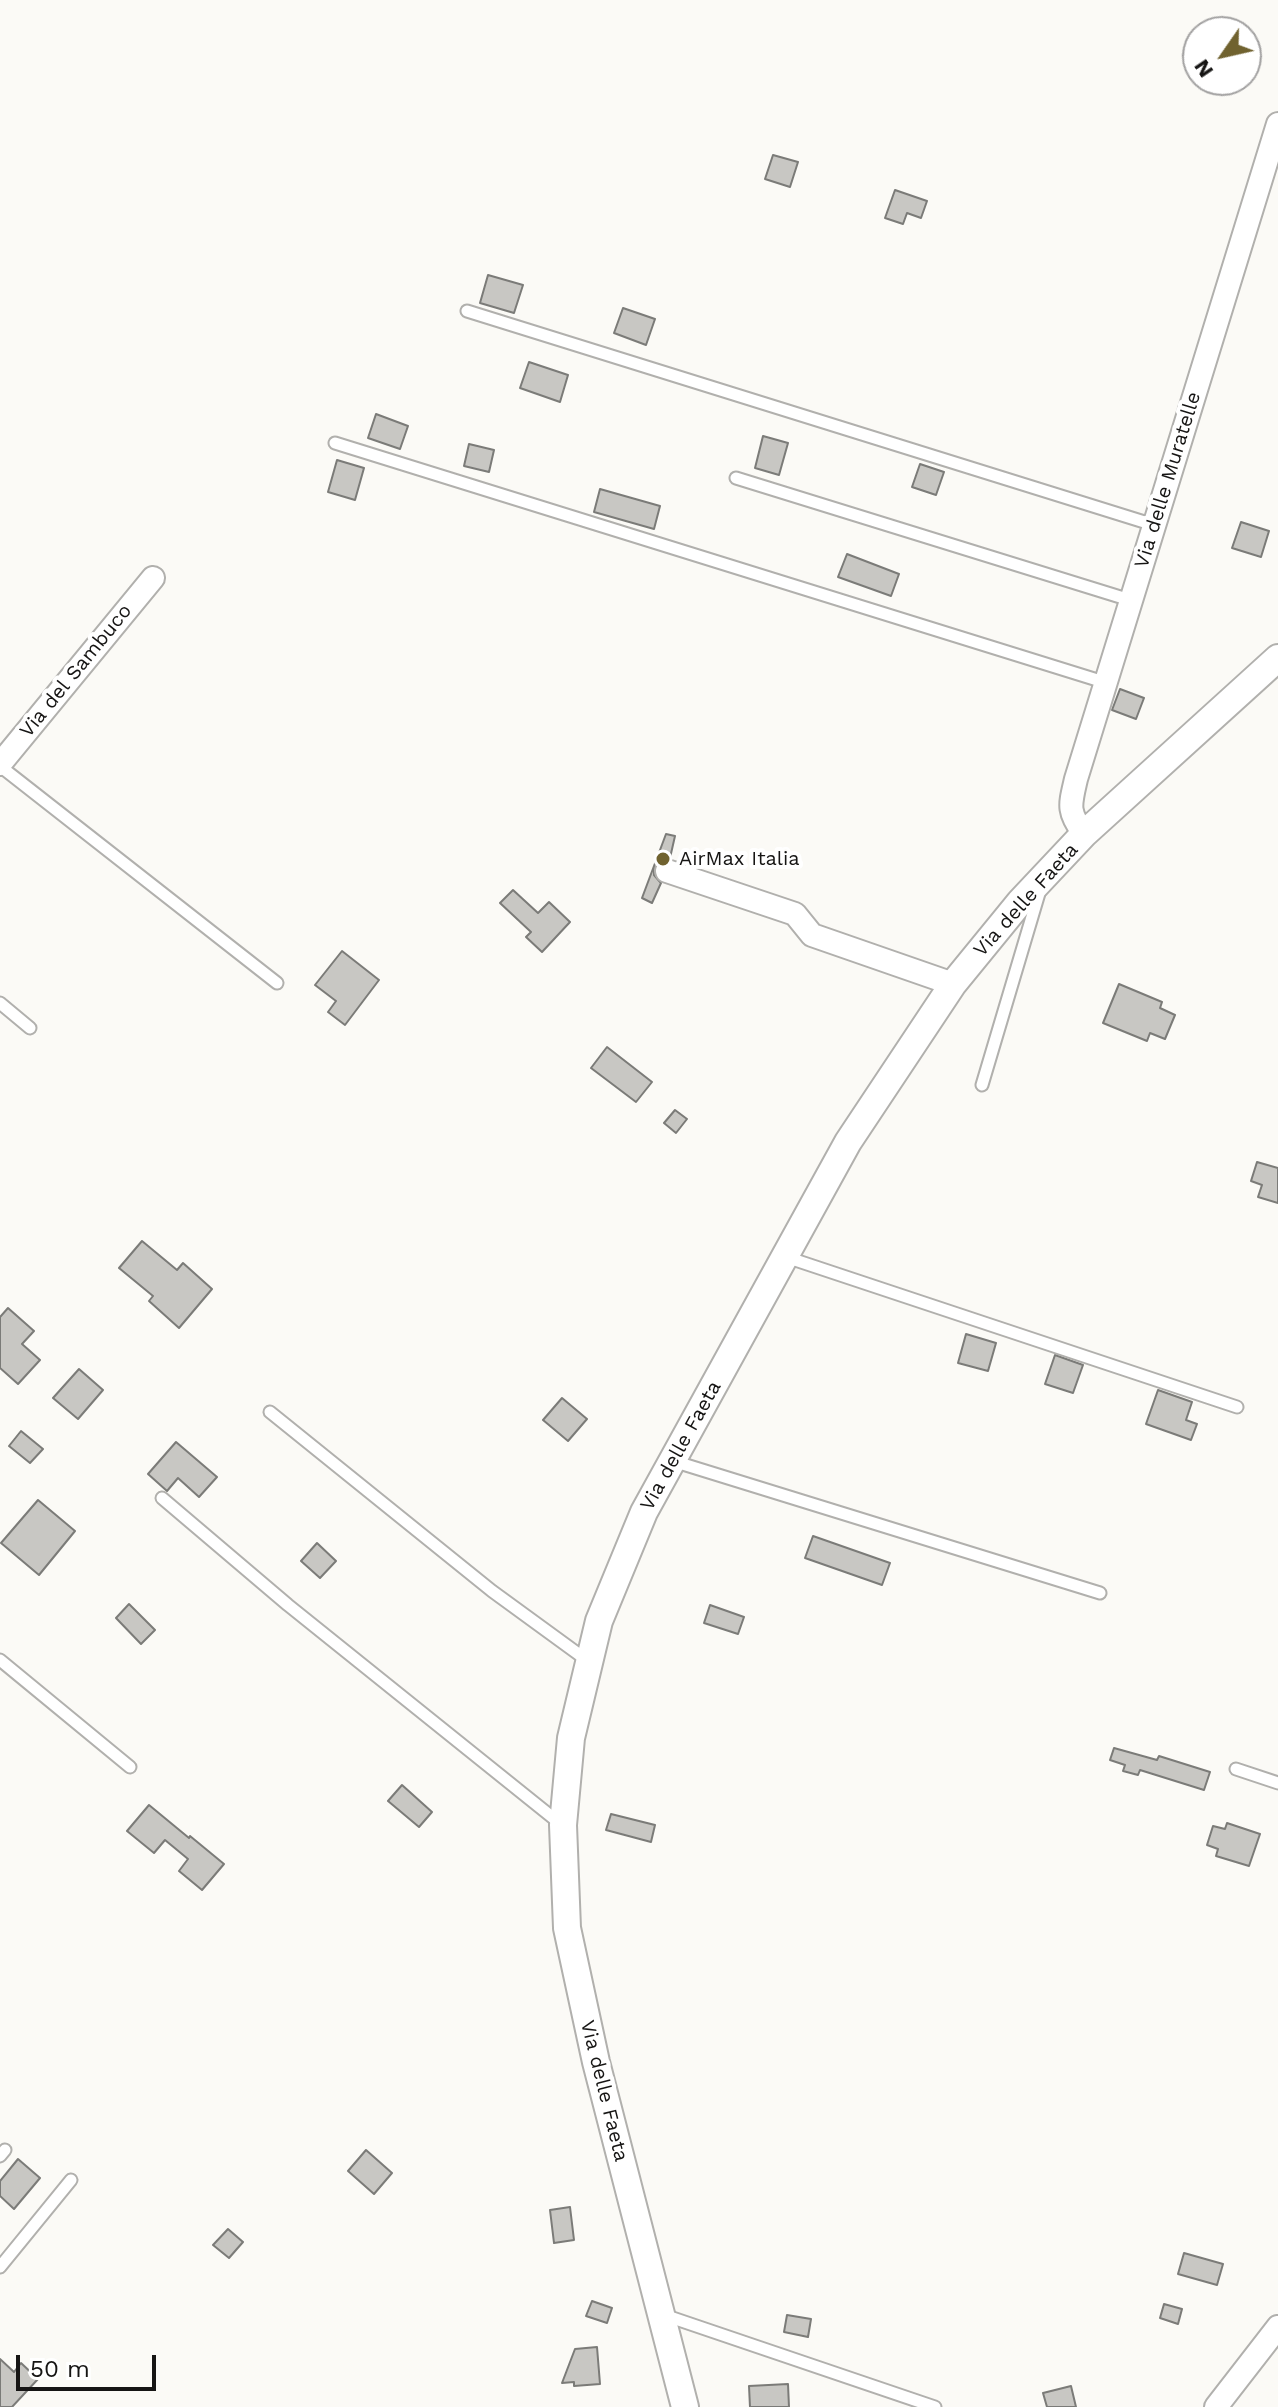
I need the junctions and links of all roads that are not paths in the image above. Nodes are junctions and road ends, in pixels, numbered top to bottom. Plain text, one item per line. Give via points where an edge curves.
1 (1278, 124) edge
2 (467, 311) dead end
3 (335, 443) dead end
4 (736, 478) dead end
5 (1154, 525) junction
6 (153, 578) dead end
7 (1130, 600) junction
8 (1278, 658) edge
9 (1107, 683) junction
10 (0, 765) edge
11 (1084, 834) junction
12 (667, 871) dead end
13 (1044, 876) junction
14 (277, 983) dead end
15 (953, 984) junction
16 (0, 1003) edge
17 (30, 1028) dead end
18 (982, 1085) dead end
19 (784, 1257) junction
20 (1237, 1407) dead end
21 (270, 1412) dead end
22 (672, 1460) junction
23 (162, 1498) dead end
24 (1100, 1593) dead end
25 (0, 1660) edge
26 (589, 1662) junction
27 (130, 1767) dead end
28 (1236, 1769) dead end
29 (1278, 1783) edge
30 (563, 1825) junction
31 (71, 2180) dead end
32 (0, 2267) edge
33 (661, 2314) junction
34 (1278, 2327) edge
35 (685, 2407) edge
36 (935, 2407) edge
37 (1216, 2407) edge

1 - 5 street, Via delle Muratelle
2 - 5 lane
3 - 9 lane
4 - 7 lane
5 - 7 street, Via delle Muratelle
6 - 10 street, Via del Sambuco
7 - 9 street, Via delle Muratelle
8 - 11 street, Via delle Faeta
9 - 11 street, Via delle Muratelle via 1071,803 1073,819
10 - 14 lane
11 - 13 street, Via delle Faeta
12 - 15 street via 795,914 812,935
13 - 15 street, Via delle Faeta
13 - 18 lane
15 - 19 street, Via delle Faeta via 848,1142
16 - 17 lane
19 - 20 lane
19 - 22 street, Via delle Faeta
21 - 26 lane
22 - 24 lane
22 - 26 street, Via delle Faeta via 604,1607
23 - 30 lane
25 - 27 lane
26 - 30 street, Via delle Faeta via 571,1738
28 - 29 lane
30 - 33 street, Via delle Faeta via 567,1928
31 - 32 lane
33 - 35 street, Via delle Faeta
33 - 36 lane
34 - 37 street

